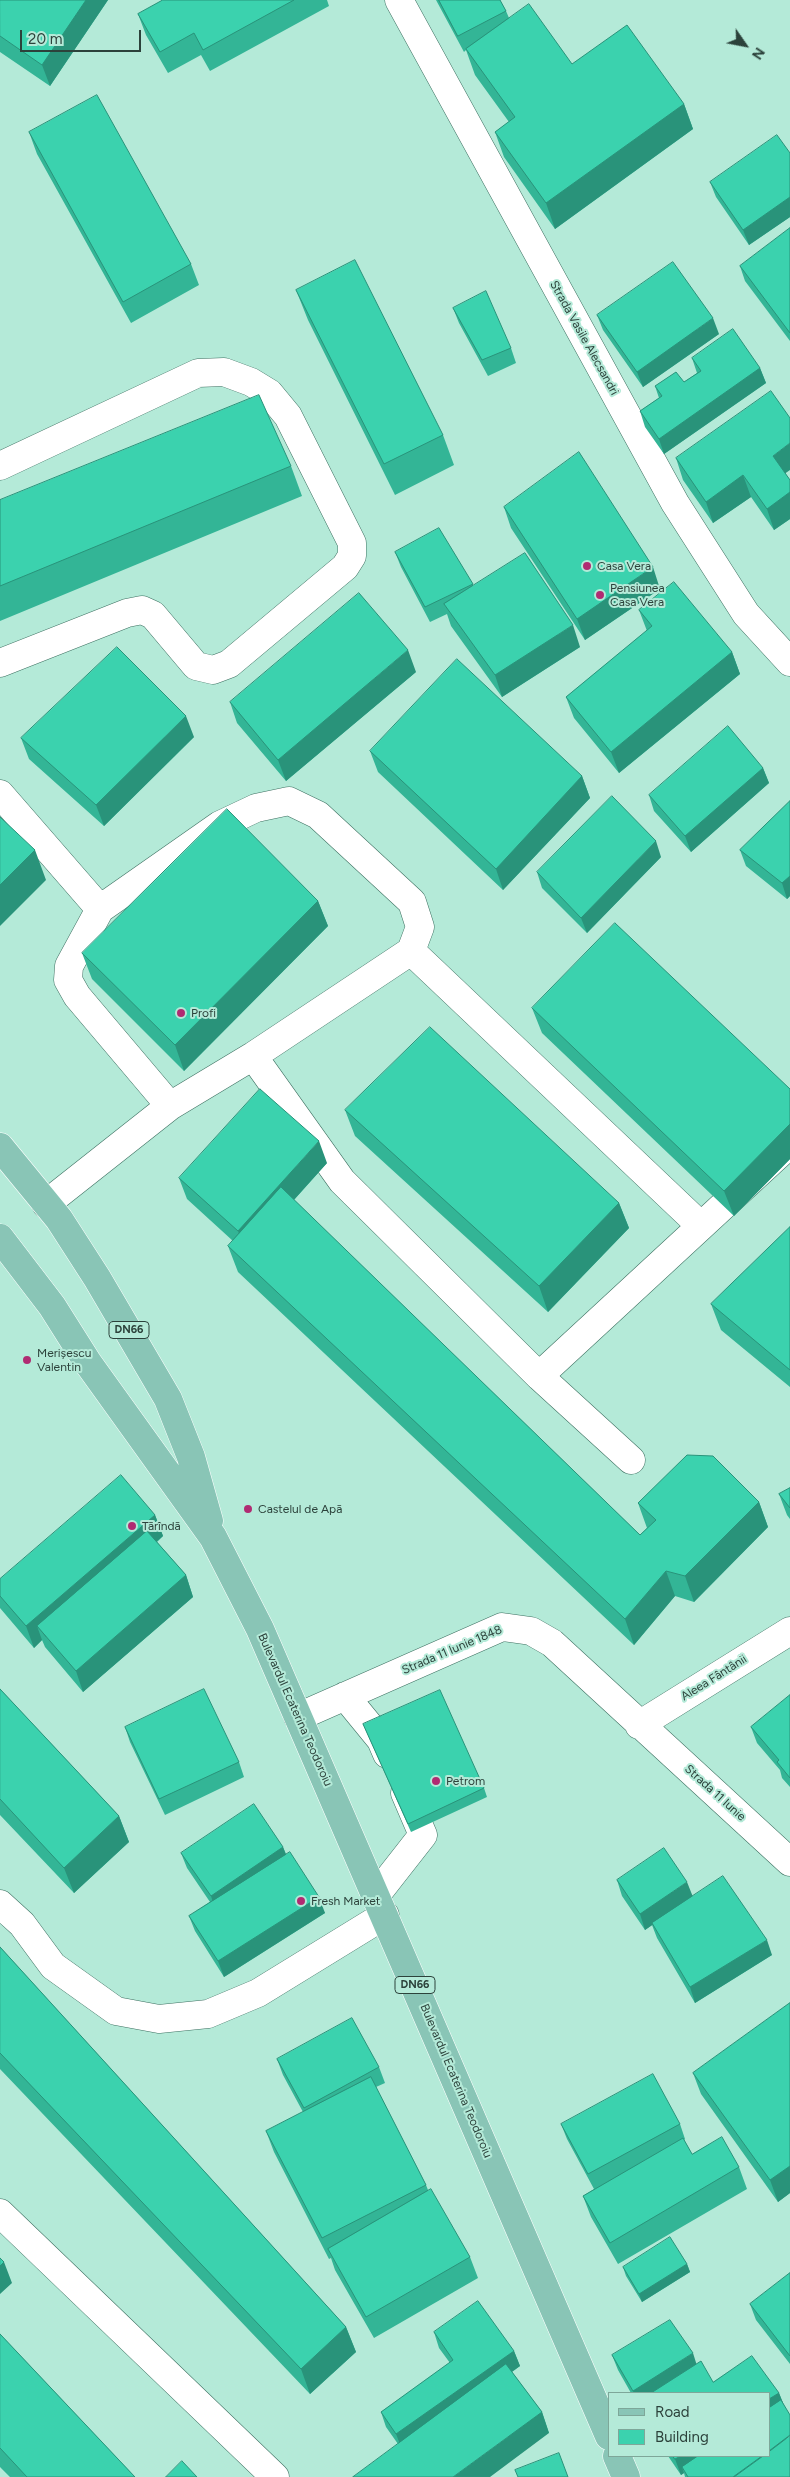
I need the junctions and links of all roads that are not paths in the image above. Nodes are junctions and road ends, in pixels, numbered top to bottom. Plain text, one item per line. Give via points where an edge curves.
1 (399, 0) edge
2 (0, 466) edge
3 (0, 662) edge
4 (790, 662) edge
5 (0, 794) edge
6 (100, 909) junction
7 (411, 951) junction
8 (253, 1056) junction
9 (170, 1106) junction
10 (790, 1144) edge
11 (0, 1147) edge
12 (46, 1204) junction
13 (701, 1226) junction
14 (0, 1238) edge
15 (539, 1376) junction
16 (631, 1460) dead end
17 (213, 1537) junction
18 (790, 1631) edge
19 (345, 1696) junction
20 (298, 1717) junction
21 (639, 1725) junction
22 (790, 1862) edge
23 (0, 1904) edge
24 (381, 1905) junction
25 (0, 2213) edge
26 (608, 2434) edge
27 (617, 2457) edge
28 (275, 2477) edge
29 (626, 2477) edge

1 - 4 street, Strada Vasile Alecsandri via 674,503 746,614
2 - 3 street via 198,373 224,372 269,393 288,416 352,543 352,556 345,567 229,664 213,670 196,666 153,615 142,610
5 - 6 street
6 - 7 street via 220,825 256,808 290,801 318,814 412,902 420,927
6 - 9 street via 69,966 68,980 77,996
7 - 8 street
7 - 13 street
8 - 9 street
8 - 15 street via 342,1181
9 - 12 street
10 - 13 street
11 - 12 main road, Bulevardul Ecaterina Teodoroiu / DN66
12 - 17 main road, Bulevardul Ecaterina Teodoroiu / DN66 via 97,1278 168,1399 191,1457
13 - 15 street
14 - 17 main road, Bulevardul Ecaterina Teodoroiu / DN66 via 52,1306 88,1363
15 - 16 street
17 - 20 main road, Bulevardul Ecaterina Teodoroiu / DN66 via 260,1629
18 - 21 street, Aleea Fântânii
19 - 20 street, Strada 11 Iunie 1848
19 - 21 street, Strada 11 Iunie 1848 via 502,1627 532,1631 552,1644
19 - 24 street via 381,1740 423,1835
20 - 24 main road, Bulevardul Ecaterina Teodoroiu / DN66
21 - 22 street, Strada 11 Iunie
23 - 24 street via 22,1924 53,1966 116,2010 159,2019 208,2014 258,1993
24 - 26 main road, Bulevardul Ecaterina Teodoroiu / DN66
25 - 28 street
27 - 29 main road

